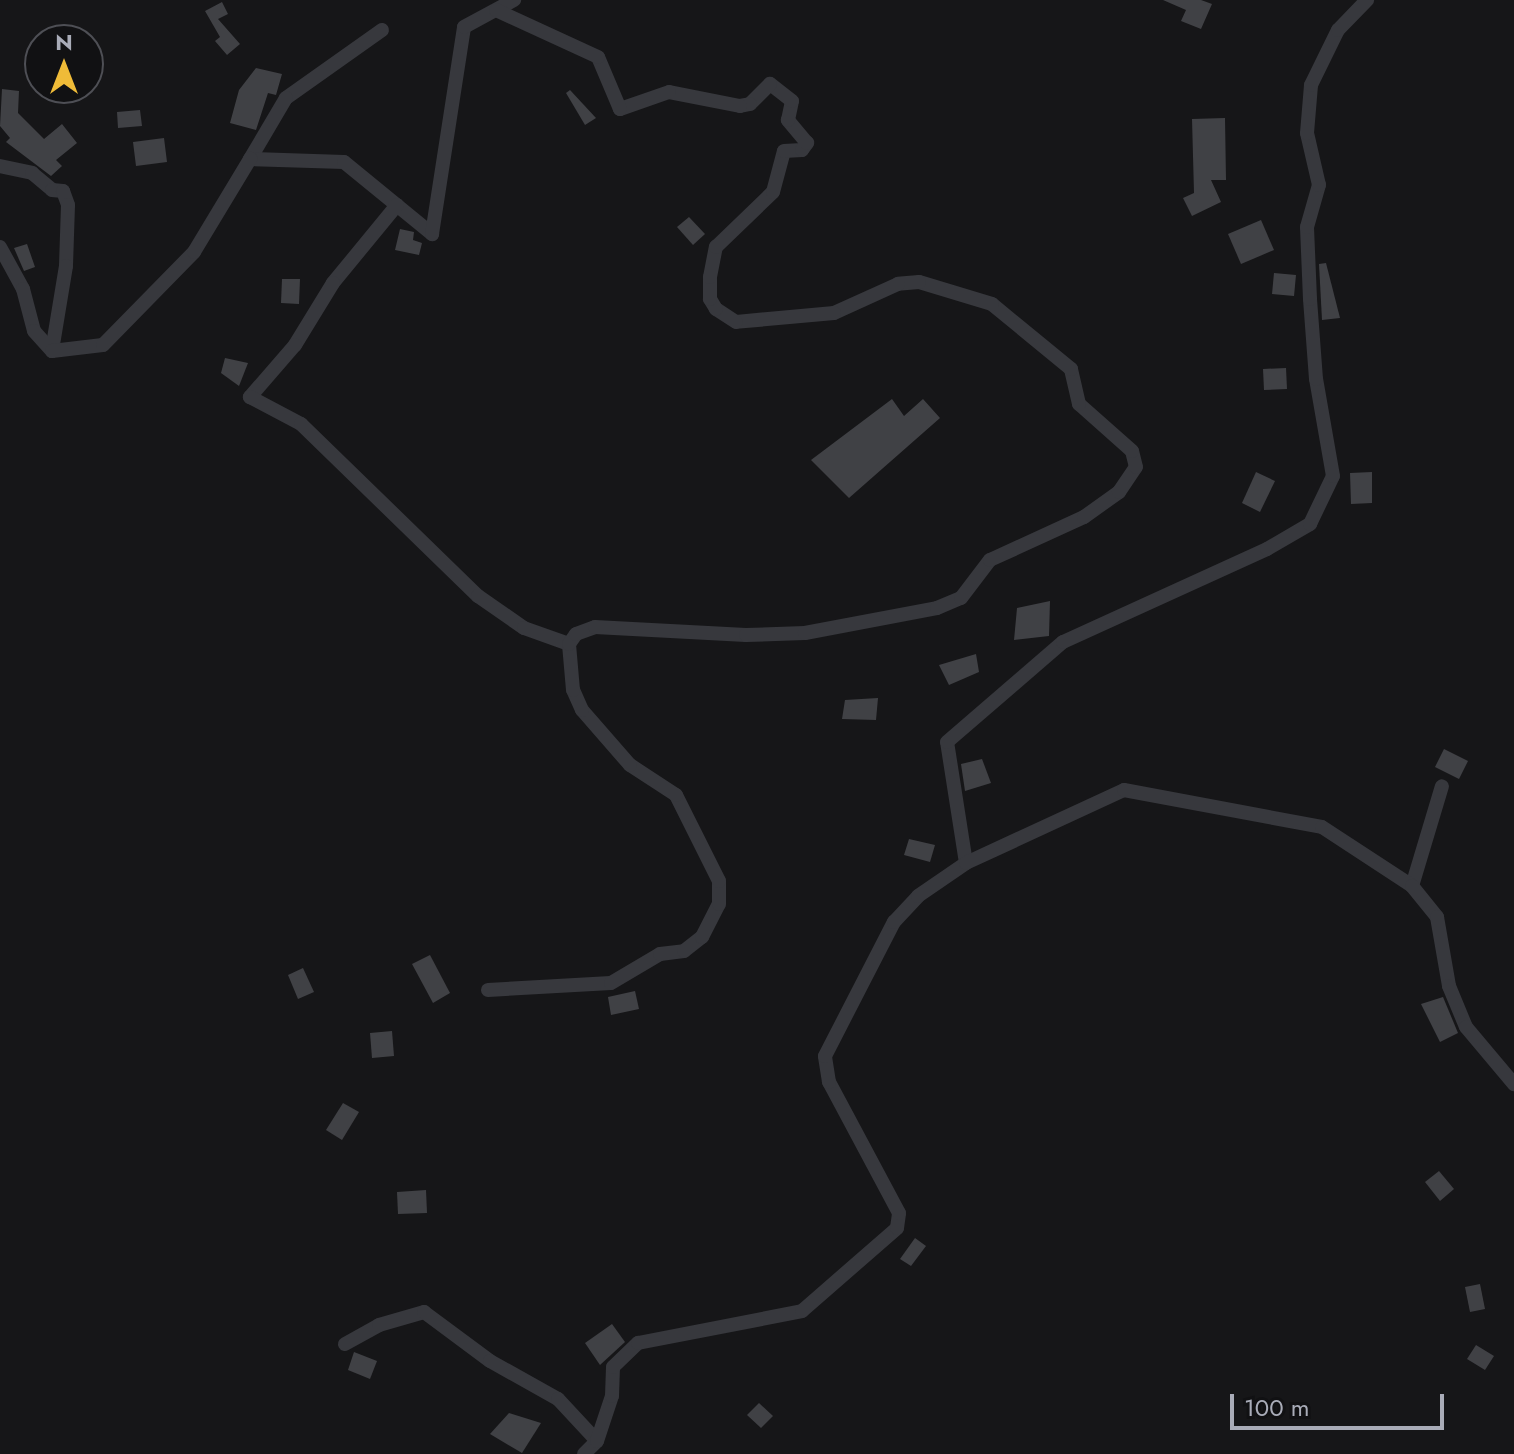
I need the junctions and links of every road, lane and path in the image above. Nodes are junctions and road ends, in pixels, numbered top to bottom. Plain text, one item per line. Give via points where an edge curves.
1 (514, 0) edge
2 (1367, 0) edge
3 (496, 10) junction
4 (382, 30) dead end
5 (250, 159) junction
6 (0, 166) edge
7 (397, 205) junction
8 (0, 247) edge
9 (52, 351) junction
10 (569, 644) junction
11 (1442, 786) dead end
12 (966, 863) junction
13 (1412, 886) junction
14 (488, 990) dead end
15 (1514, 1084) edge
16 (345, 1344) dead end
17 (597, 1441) junction
18 (584, 1454) edge

1 - 3 street
2 - 12 street via 1338,30 1311,85 1307,133 1319,185 1307,227 1316,379 1333,476 1310,524 1267,549 1063,642 947,742
3 - 7 street via 464,27 432,234
3 - 10 street via 598,57 620,109 669,92 740,106 750,104 770,84 792,101 788,120 807,143 802,150 784,151 773,192 716,247 710,277 710,299 716,309 736,322 834,313 898,284 919,282 992,304 1071,369 1079,404 1132,451 1136,467 1119,492 1084,517 990,560 961,598 937,608 805,633 595,627 576,634
4 - 5 street via 286,98
5 - 7 street via 344,162
5 - 9 street via 194,252 103,345
6 - 9 street via 32,173 52,190 63,191 68,205 66,266
7 - 10 street via 333,283 295,345 250,397 301,424 478,596 524,628
8 - 9 street via 23,289 34,331
10 - 14 street via 573,690 582,710 630,765 676,795 719,881 719,904 702,937 684,951 660,954 611,983
11 - 13 street
12 - 13 street via 1124,790 1322,827
12 - 17 street via 918,896 894,922 825,1056 829,1082 899,1213 897,1228 802,1311 638,1343 613,1367 612,1396
13 - 15 street via 1437,917 1449,986 1466,1027
16 - 17 street via 379,1325 424,1312 490,1361 558,1399
17 - 18 street

